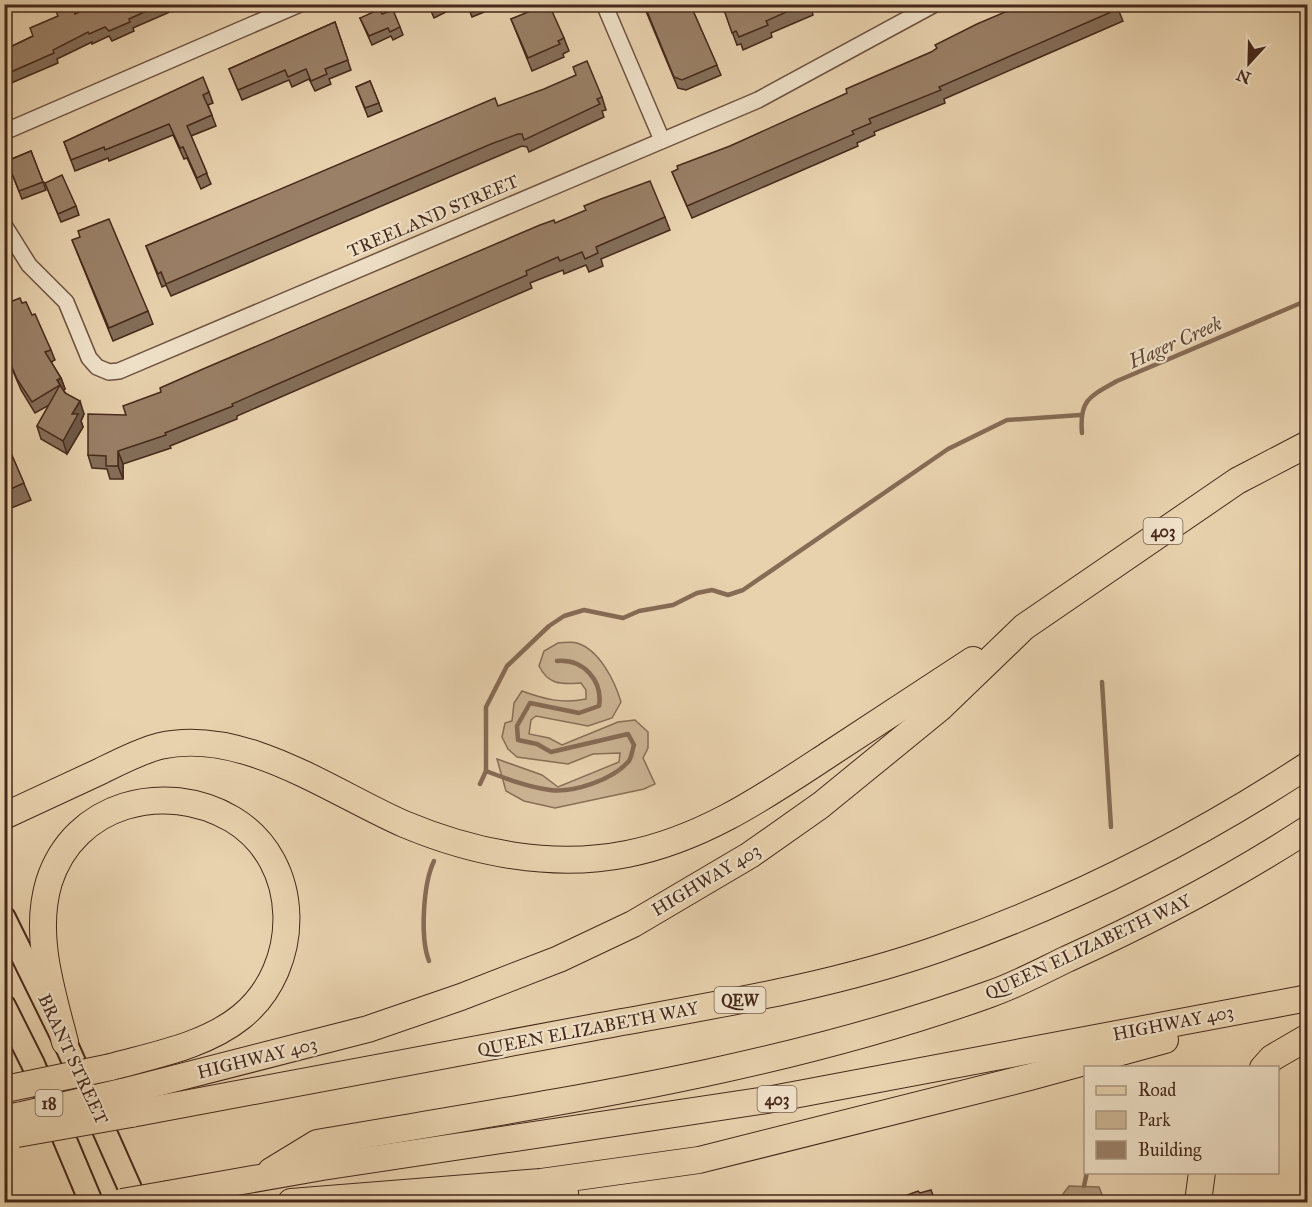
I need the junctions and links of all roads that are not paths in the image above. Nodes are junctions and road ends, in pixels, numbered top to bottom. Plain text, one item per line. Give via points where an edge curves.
1 (300, 4) edge
2 (604, 4) edge
3 (935, 4) edge
4 (4, 132) edge
5 (662, 140) junction
6 (4, 225) edge
7 (1308, 444) edge
8 (1023, 627) junction
9 (1308, 765) edge
10 (4, 816) edge
11 (1308, 829) edge
12 (4, 918) edge
13 (1301, 999) edge
14 (4, 1006) edge
15 (1308, 1037) edge
16 (65, 1042) junction
17 (1265, 1066) edge
18 (7, 1089) edge
19 (127, 1103) junction
20 (12, 1126) edge
21 (699, 1160) junction
22 (1202, 1174) edge
23 (258, 1179) junction
24 (91, 1203) edge
25 (122, 1203) edge
26 (136, 1203) edge
27 (291, 1203) edge
28 (525, 1203) edge
29 (1198, 1203) edge

1 - 4 street
2 - 5 street
3 - 5 street, TREELAND STREET via 758,99
5 - 6 street, TREELAND STREET via 119,371 109,372 89,358 66,302 29,265
7 - 8 highway, HIGHWAY 403 / 403 via 1237,481
8 - 10 highway via 749,807 704,830 627,854 524,858 481,850 403,824 312,778 219,744 160,746
8 - 19 highway, HIGHWAY 403 / 403 via 940,708 821,805 741,860 633,924 559,959 461,997
9 - 19 highway, QUEEN ELIZABETH WAY / QEW via 1240,809 1143,863 1064,900 940,948 875,968 732,1002
11 - 23 highway, QUEEN ELIZABETH WAY via 1245,870 1170,910 991,994 795,1052 694,1075 317,1143
12 - 16 main road, BRANT STREET / 18
13 - 21 highway via 1254,1016 1041,1074
13 - 23 highway, HIGHWAY 403 / 403 via 790,1096
14 - 24 main road, 18 via 33,1064
15 - 17 highway
16 - 18 highway, bridge via 45,964 44,919 49,882 70,845 114,809 151,800 192,801 232,819 249,832 264,850 285,891 288,919 284,952 271,981 241,1017 172,1050
16 - 26 main road, BRANT STREET / 18
19 - 20 highway, QUEEN ELIZABETH WAY / QEW, bridge
21 - 27 highway via 540,1182
21 - 28 highway
22 - 29 highway
23 - 25 highway, QUEEN ELIZABETH WAY, bridge

